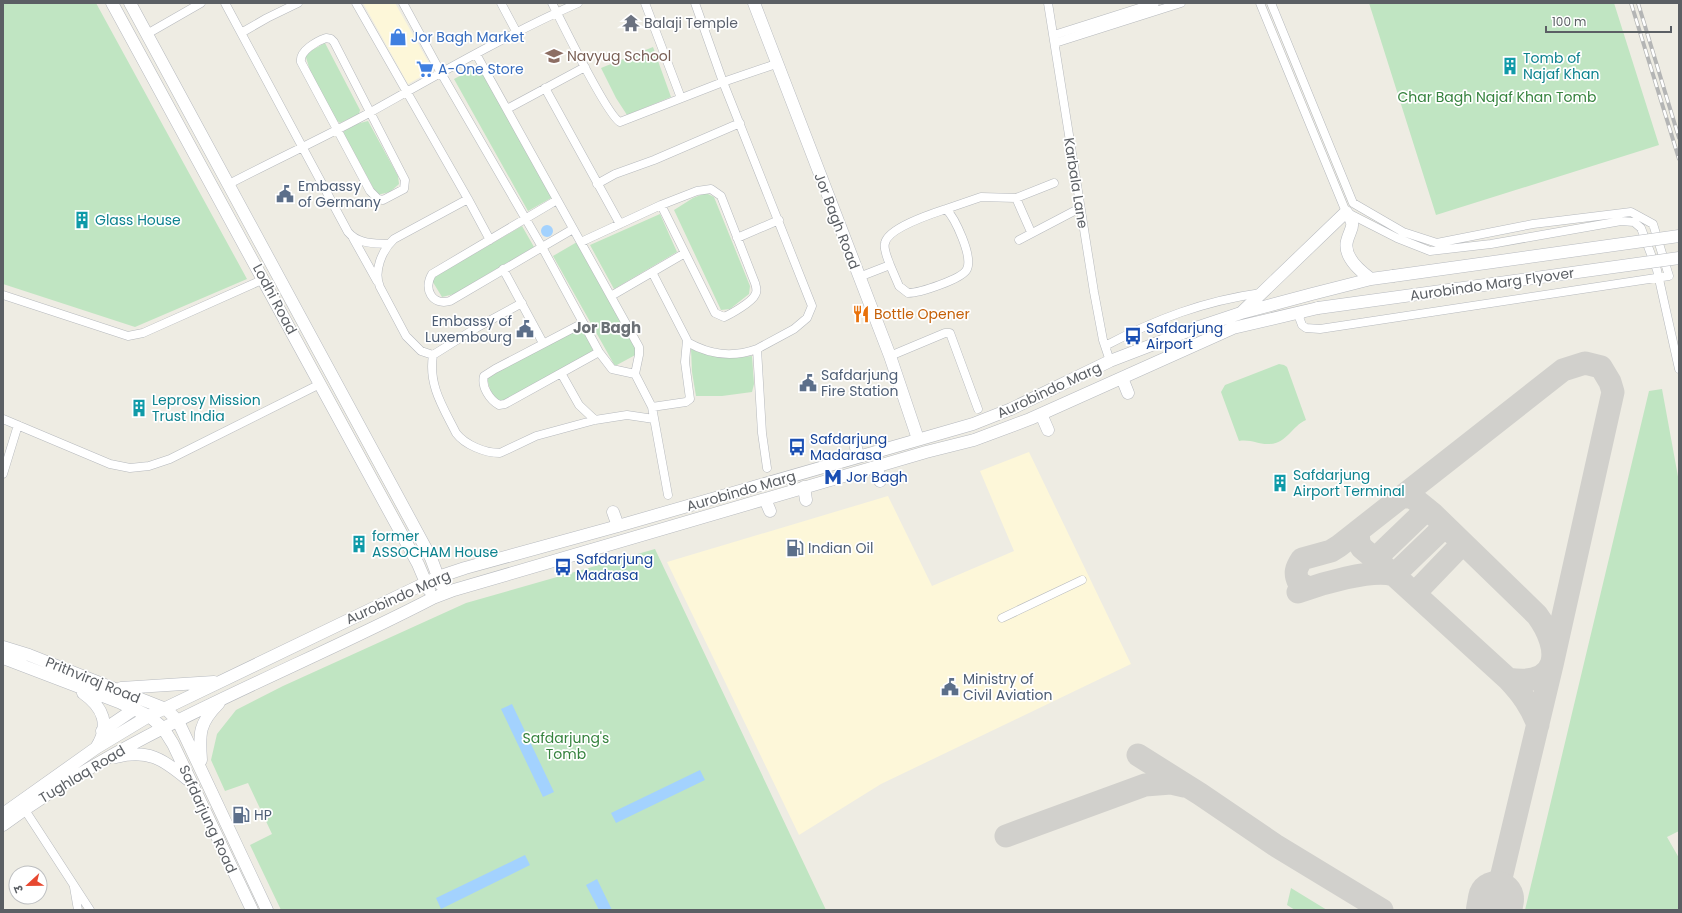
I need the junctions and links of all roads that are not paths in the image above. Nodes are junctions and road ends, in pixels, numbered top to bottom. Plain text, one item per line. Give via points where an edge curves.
1 (112, 3) edge
2 (130, 3) edge
3 (202, 3) edge
4 (225, 3) edge
5 (298, 3) edge
6 (356, 3) edge
7 (403, 3) edge
8 (501, 3) edge
9 (552, 3) edge
10 (578, 3) edge
11 (646, 3) edge
12 (695, 3) edge
13 (754, 3) edge
14 (1048, 3) edge
15 (1155, 3) edge
16 (1181, 3) edge
17 (1260, 3) edge
18 (1271, 3) edge
19 (557, 12) junction
20 (517, 33) junction
21 (147, 34) junction
22 (241, 34) junction
23 (1054, 39) junction
24 (476, 54) junction
25 (776, 64) junction
26 (585, 67) junction
27 (441, 73) junction
28 (723, 82) junction
29 (545, 88) junction
30 (406, 91) junction
31 (681, 98) junction
32 (507, 109) junction
33 (369, 113) junction
34 (740, 123) junction
35 (337, 130) junction
36 (303, 148) junction
37 (1054, 182) dead end
38 (229, 184) junction
39 (597, 184) junction
40 (1016, 198) junction
41 (468, 199) junction
42 (557, 200) junction
43 (661, 205) junction
44 (1080, 208) junction
45 (946, 209) junction
46 (1346, 212) junction
47 (526, 218) junction
48 (779, 220) junction
49 (620, 224) junction
50 (573, 229) junction
51 (1030, 232) junction
52 (1679, 236) edge
53 (353, 238) junction
54 (737, 238) junction
55 (490, 240) junction
56 (1019, 240) dead end
57 (581, 242) junction
58 (388, 244) junction
59 (542, 247) junction
60 (685, 254) junction
61 (1679, 258) edge
62 (890, 265) junction
63 (504, 269) junction
64 (652, 272) junction
65 (859, 277) junction
66 (1658, 277) junction
67 (264, 279) junction
68 (1371, 279) junction
69 (377, 282) junction
70 (1261, 293) junction
71 (3, 295) edge
72 (611, 296) junction
73 (522, 303) junction
74 (1305, 311) junction
75 (1241, 313) junction
76 (583, 323) junction
77 (687, 342) junction
78 (543, 344) junction
79 (1105, 346) junction
80 (757, 349) junction
81 (599, 352) junction
82 (433, 356) junction
83 (890, 356) junction
84 (1110, 361) junction
85 (1679, 369) edge
86 (561, 373) junction
87 (635, 374) junction
88 (1122, 378) junction
89 (320, 384) junction
90 (1128, 393) dead end
91 (652, 407) junction
92 (978, 409) dead end
93 (1041, 414) junction
94 (3, 419) edge
95 (595, 420) junction
96 (654, 420) junction
97 (18, 425) junction
98 (1048, 430) dead end
99 (918, 439) junction
100 (854, 443) dead end
101 (858, 457) junction
102 (877, 466) junction
103 (767, 468) dead end
104 (3, 474) edge
105 (880, 481) dead end
106 (804, 487) junction
107 (668, 495) dead end
108 (765, 499) junction
109 (806, 500) dead end
110 (770, 511) dead end
111 (614, 512) dead end
112 (618, 526) junction
113 (438, 577) junction
114 (1082, 580) dead end
115 (426, 582) junction
116 (444, 594) junction
117 (433, 598) junction
118 (1002, 618) dead end
119 (3, 647) edge
120 (3, 658) edge
121 (221, 681) junction
122 (76, 688) junction
123 (116, 688) junction
124 (224, 698) junction
125 (166, 709) junction
126 (133, 710) junction
127 (149, 716) junction
128 (178, 720) junction
129 (163, 728) junction
130 (102, 731) junction
131 (96, 748) junction
132 (102, 761) junction
133 (202, 769) junction
134 (191, 782) junction
135 (22, 805) junction
136 (3, 814) edge
137 (3, 825) edge
138 (238, 848) junction
139 (225, 854) junction
140 (73, 885) junction
141 (78, 910) edge
142 (90, 910) edge
143 (252, 910) edge
144 (267, 910) edge

1 - 67 main road, Lodhi Road
2 - 21 main road, Lodhi Road
3 - 21 street
4 - 22 street
5 - 22 street
6 - 30 street
7 - 27 street
8 - 20 street
9 - 19 street
10 - 19 street
11 - 31 street
12 - 28 street
13 - 25 main road, Jor Bagh Road
14 - 23 street, Karbala Lane
15 - 23 street
16 - 23 street
17 - 46 street
18 - 66 street via 1352,203 1402,232 1437,243 1533,224 1631,212 1652,224 1669,276
19 - 20 street
19 - 26 street
20 - 24 street
21 - 38 main road, Lodhi Road
22 - 36 street
23 - 44 street, Karbala Lane
24 - 27 street
24 - 32 street
25 - 28 street
25 - 65 main road, Jor Bagh Road
26 - 29 street
26 - 31 street via 614,119 620,122
27 - 30 street
27 - 47 street
28 - 31 street
28 - 34 street
29 - 32 street
29 - 39 street
30 - 33 street
30 - 41 street
32 - 42 street
33 - 35 street
33 - 35 street via 405,180 401,191 383,200 374,197
33 - 35 street via 334,42 331,39 323,39 300,58
34 - 39 street via 654,160 614,174
34 - 48 street
35 - 36 street
36 - 38 street
36 - 53 street
37 - 40 street
38 - 113 main road, Lodhi Road via 431,558
39 - 49 street
40 - 45 street via 981,197
40 - 51 street
41 - 55 street
41 - 58 street via 401,234
42 - 47 street
42 - 50 street
43 - 49 street
43 - 54 street via 704,189 711,189 721,196
43 - 60 street
44 - 51 street
44 - 79 street, Karbala Lane
45 - 62 street via 894,231 887,238 884,245
45 - 62 street via 954,217 970,259 967,270 918,293 908,293 899,286
46 - 66 street via 1397,238 1430,251 1491,244 1621,221 1634,222 1641,228
46 - 68 main road via 1352,219 1353,226 1346,248 1359,270
46 - 70 main road
47 - 55 street
47 - 59 street
48 - 54 street
48 - 80 street via 812,306 807,318 794,329
49 - 57 street
50 - 57 street
50 - 59 street
51 - 56 street
52 - 68 main road, Aurobindo Marg Flyover, bridge
53 - 58 street via 366,243
53 - 69 street
54 - 60 street via 757,289 753,298 724,317 715,313
55 - 63 street via 432,274 427,287 436,301 443,304
57 - 72 street
58 - 69 street via 378,270
59 - 63 street
59 - 76 street
60 - 64 street
61 - 74 main road, Aurobindo Marg Flyover, bridge
62 - 65 street
63 - 73 street
64 - 72 street
64 - 77 street
65 - 83 main road, Jor Bagh Road
66 - 74 street via 1320,329 1306,328 1302,325 1299,317
66 - 85 street
67 - 71 street via 143,333 132,335 120,334
67 - 89 main road, Lodhi Road
68 - 75 main road, Aurobindo Marg
69 - 82 street via 406,336 421,351
70 - 75 main road
70 - 79 street via 1224,299 1170,316 1150,323
72 - 87 street via 639,347
73 - 78 street
73 - 82 street via 476,328
74 - 88 main road, Aurobindo Marg via 1233,328
75 - 84 main road, Aurobindo Marg
76 - 78 street
76 - 81 street
77 - 80 street via 701,350 716,353 742,354
77 - 91 street via 685,358 690,399 686,402
78 - 86 street via 484,376 484,387 491,399 499,406 505,404
79 - 84 street, Karbala Lane
80 - 103 street via 762,433
81 - 86 street
81 - 87 street via 612,369
82 - 95 street via 433,386 456,433 466,444 500,453 536,436
83 - 92 street via 950,333
83 - 99 main road, Jor Bagh Road
84 - 99 main road, Aurobindo Marg via 1010,409 973,424
86 - 95 street via 579,405
87 - 91 street
88 - 90 main road
88 - 93 main road, Aurobindo Marg
89 - 97 street via 170,459 149,466 130,468 110,464
89 - 115 main road, Lodhi Road
91 - 96 street
93 - 98 main road
93 - 102 main road, Aurobindo Marg via 974,440
94 - 97 street
95 - 96 street via 627,415
96 - 107 street
97 - 104 street
99 - 101 main road, Aurobindo Marg
100 - 101 main road
101 - 112 main road, Aurobindo Marg
102 - 105 main road
102 - 106 main road, Aurobindo Marg
106 - 108 main road, Aurobindo Marg
106 - 109 main road
108 - 110 main road
108 - 116 main road, Aurobindo Marg
111 - 112 main road
112 - 113 main road, Aurobindo Marg
113 - 115 main road, Aurobindo Marg
113 - 116 main road, Lodhi Road
114 - 118 street
115 - 117 main road, Lodhi Road
115 - 121 main road, Aurobindo Marg
116 - 117 main road, Aurobindo Marg
117 - 124 main road, Aurobindo Marg
119 - 123 main road, Prithviraj Road
120 - 122 main road, Prithviraj Road
121 - 123 main road
121 - 125 main road, Aurobindo Marg
122 - 126 main road, Prithviraj Road via 121,703
122 - 130 main road via 92,699 102,711
123 - 125 main road, Prithviraj Road
124 - 128 main road, Aurobindo Marg
124 - 133 main road via 202,726
125 - 127 main road, Tughlaq Road
125 - 128 main road, Prithviraj Road
126 - 127 main road, Prithviraj Road
126 - 130 main road
127 - 129 main road
127 - 131 main road, Tughlaq Road
128 - 129 main road, Tughlaq Road
128 - 133 main road, Safdarjung Road
129 - 132 main road, Tughlaq Road
129 - 134 main road, Safdarjung Road
130 - 131 main road
131 - 135 main road, Tughlaq Road
132 - 134 main road via 128,754 152,756 171,766
132 - 135 main road, Tughlaq Road
133 - 138 main road, Safdarjung Road
134 - 139 main road, Safdarjung Road
135 - 136 main road, Tughlaq Road
135 - 137 main road, Tughlaq Road
135 - 140 street
138 - 139 main road
138 - 144 main road, Safdarjung Road
139 - 143 main road, Safdarjung Road
140 - 141 street
140 - 142 street

